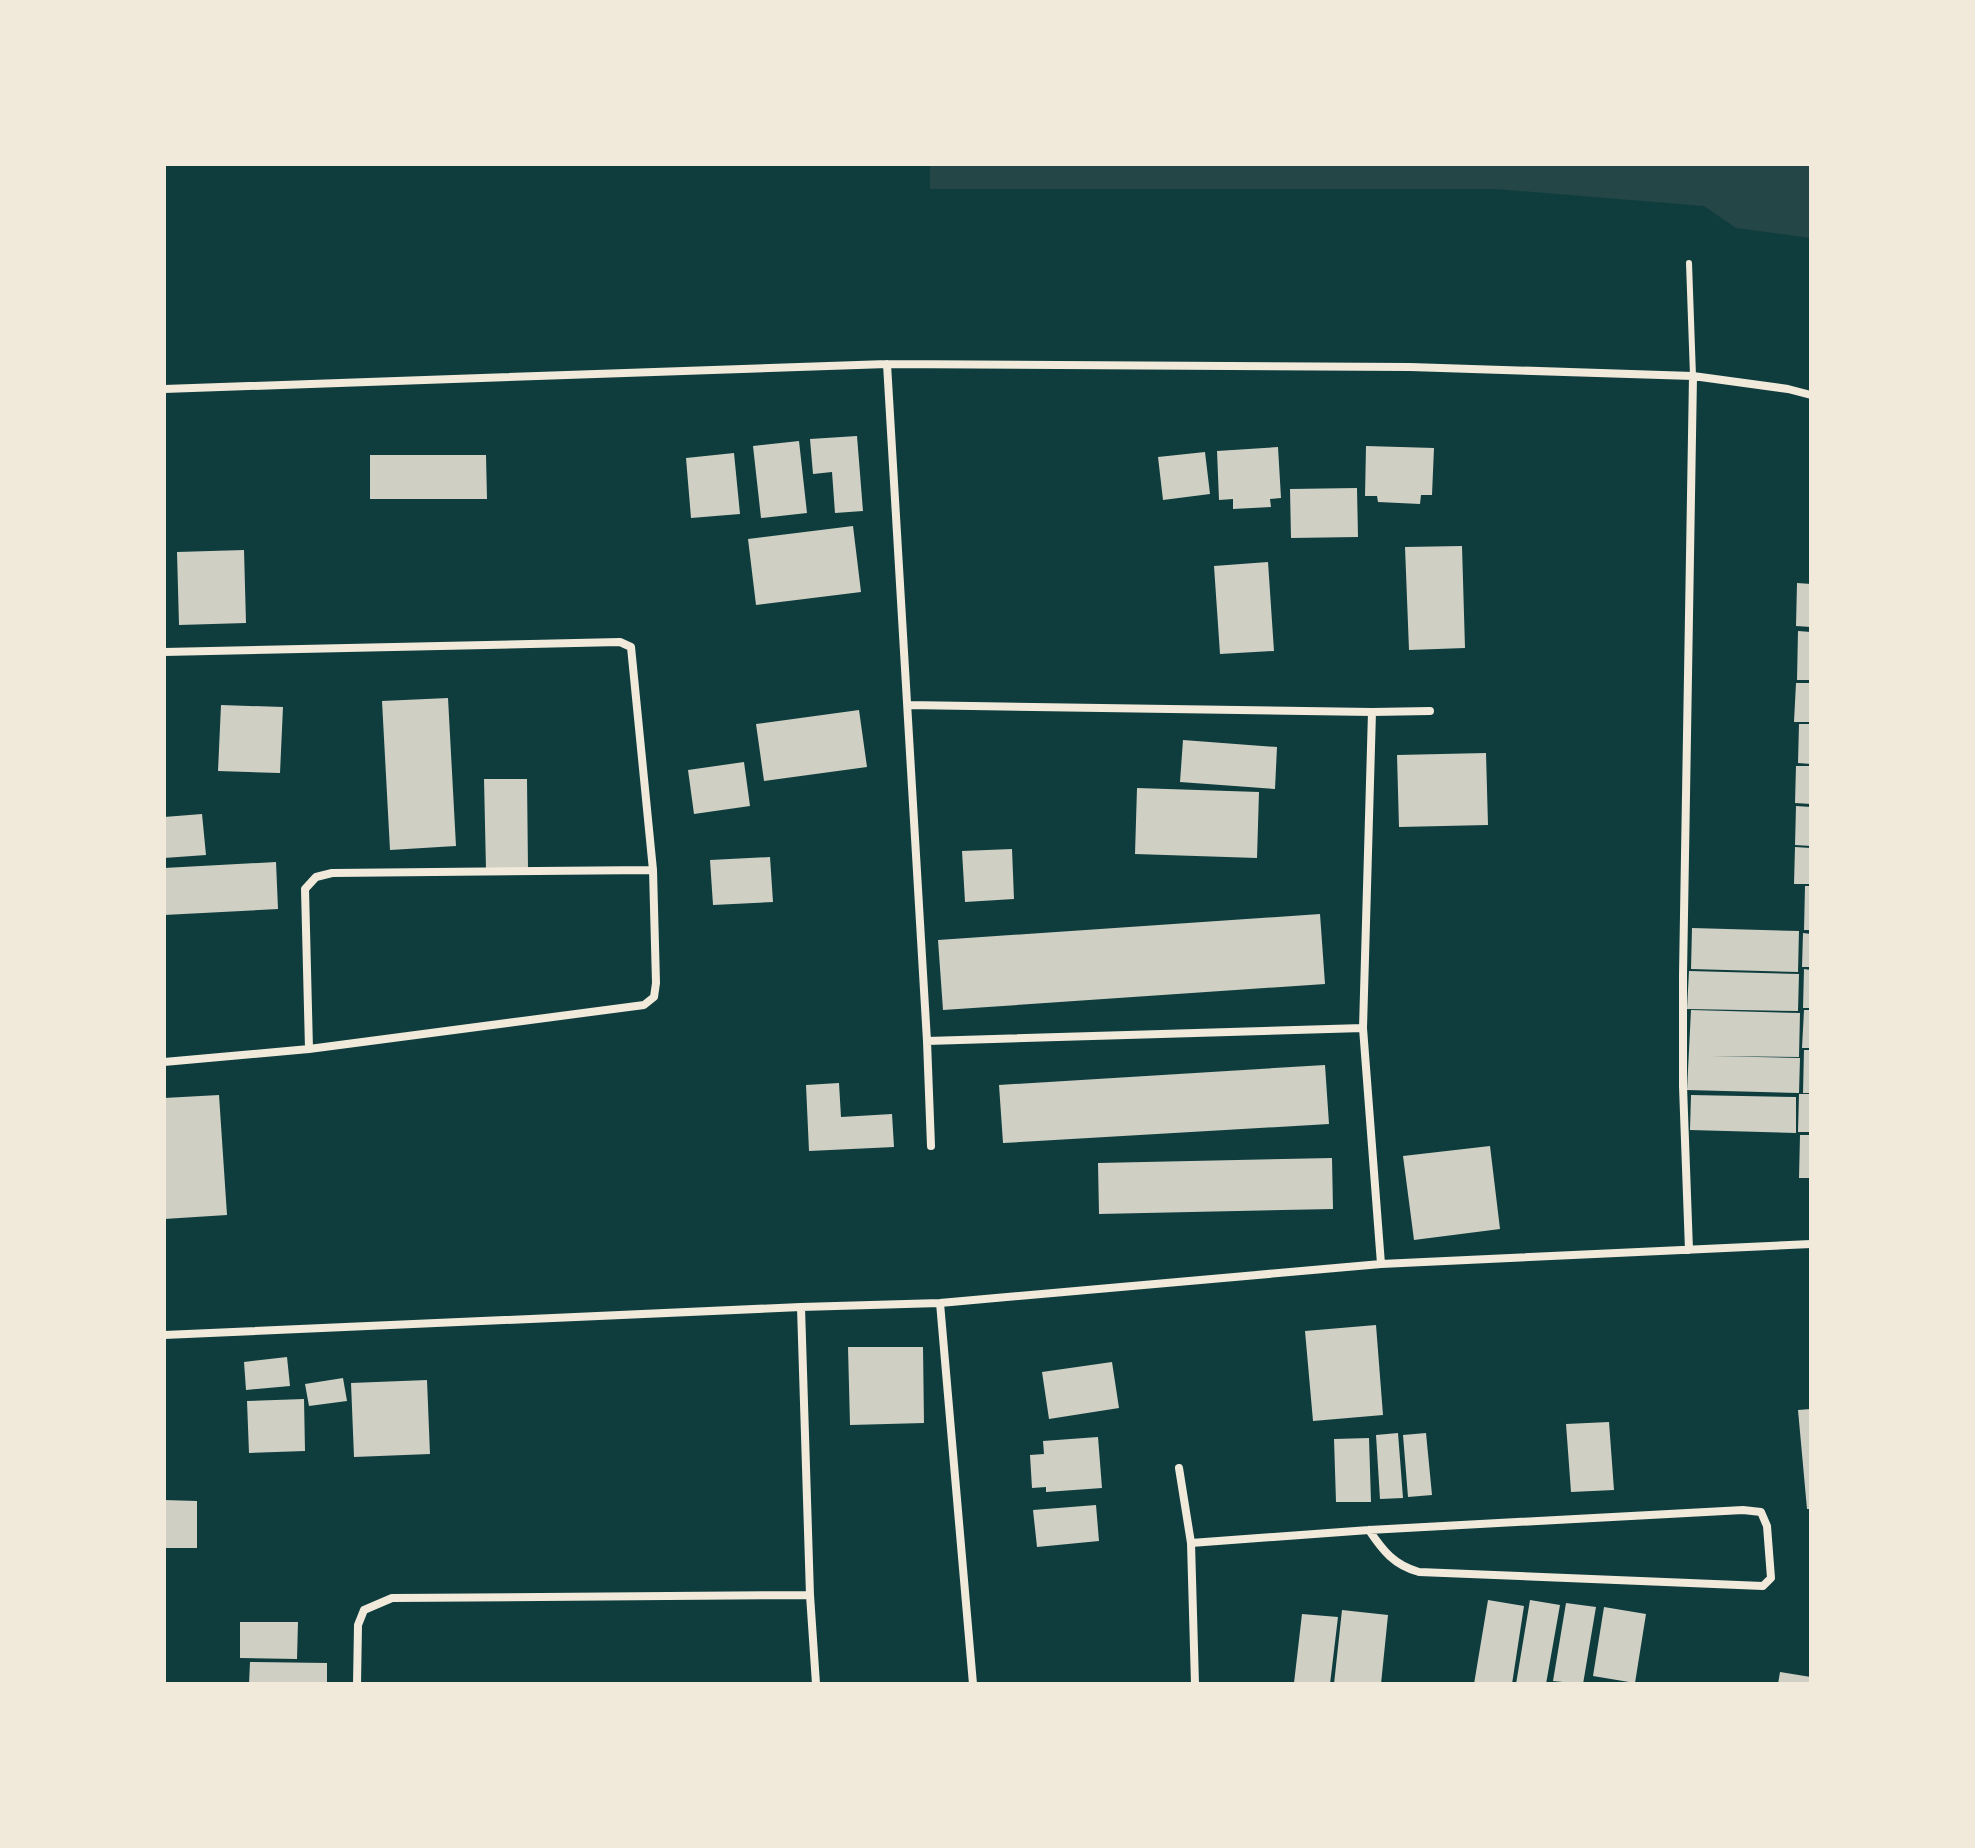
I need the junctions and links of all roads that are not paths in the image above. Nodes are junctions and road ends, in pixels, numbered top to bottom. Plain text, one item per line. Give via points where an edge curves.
1 (1689, 263) dead end
2 (887, 364) junction
3 (1693, 376) junction
4 (164, 389) edge
5 (1811, 395) edge
6 (164, 652) edge
7 (908, 705) junction
8 (1430, 711) dead end
9 (1372, 712) junction
10 (653, 870) junction
11 (1363, 1028) junction
12 (927, 1041) junction
13 (309, 1049) junction
14 (164, 1062) edge
15 (931, 1146) dead end
16 (1811, 1244) edge
17 (1689, 1250) junction
18 (1381, 1264) junction
19 (940, 1303) junction
20 (801, 1307) junction
21 (164, 1335) edge
22 (1179, 1468) dead end
23 (1369, 1530) junction
24 (1191, 1543) junction
25 (810, 1595) junction
26 (357, 1684) edge
27 (816, 1684) edge
28 (973, 1684) edge
29 (1195, 1684) edge

1 - 3 lane
2 - 3 street via 1410,367
2 - 4 street
2 - 7 street
3 - 5 street
3 - 17 street via 1683,975
6 - 10 street via 626,644 632,649
7 - 9 street
7 - 12 street
8 - 9 street
9 - 11 street
10 - 13 street via 656,983 654,997 644,1005
10 - 13 street via 316,877 305,889
11 - 12 street
11 - 18 street
12 - 15 street
13 - 14 street
16 - 17 street
17 - 18 street
18 - 19 street
19 - 20 street
19 - 28 street
20 - 21 street
20 - 25 street
22 - 24 street
23 - 23 street via 1761,1512 1771,1578 1763,1586 1419,1572 1385,1554
23 - 24 street
24 - 29 street
25 - 26 street via 392,1598 364,1610 358,1625
25 - 27 street

